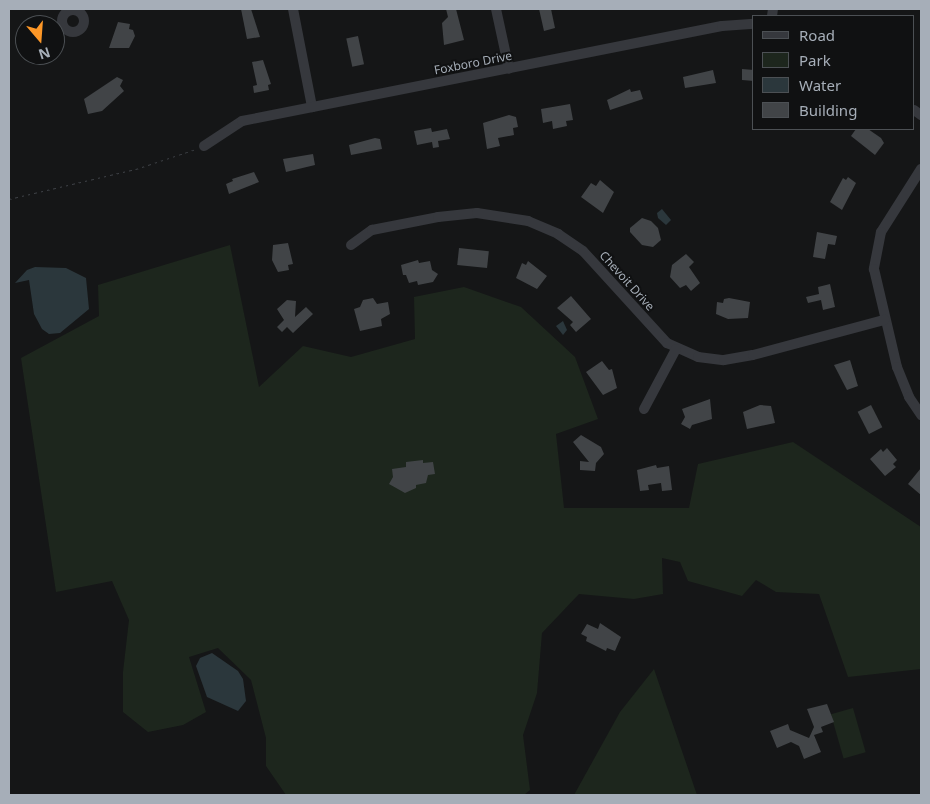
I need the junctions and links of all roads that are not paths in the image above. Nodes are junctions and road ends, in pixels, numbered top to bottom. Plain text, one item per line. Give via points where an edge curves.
1 (293, 9) edge
2 (496, 9) edge
3 (752, 24) edge
4 (508, 69) junction
5 (312, 108) junction
6 (204, 146) road end
7 (921, 170) edge
8 (350, 245) dead end
9 (884, 320) junction
10 (676, 349) junction
11 (644, 409) dead end
12 (921, 415) edge

1 - 5 street
2 - 4 street
3 - 4 street, Foxboro Drive via 722,26
4 - 5 street, Foxboro Drive
5 - 6 street, Foxboro Drive via 242,121
7 - 9 street via 881,232 875,252 876,288
8 - 10 street, Chevoit Drive via 372,230 438,217 477,213 528,221 558,234 583,251 656,332
9 - 10 street, Chevoit Drive via 731,359 698,357
9 - 12 street via 908,394
10 - 11 street

